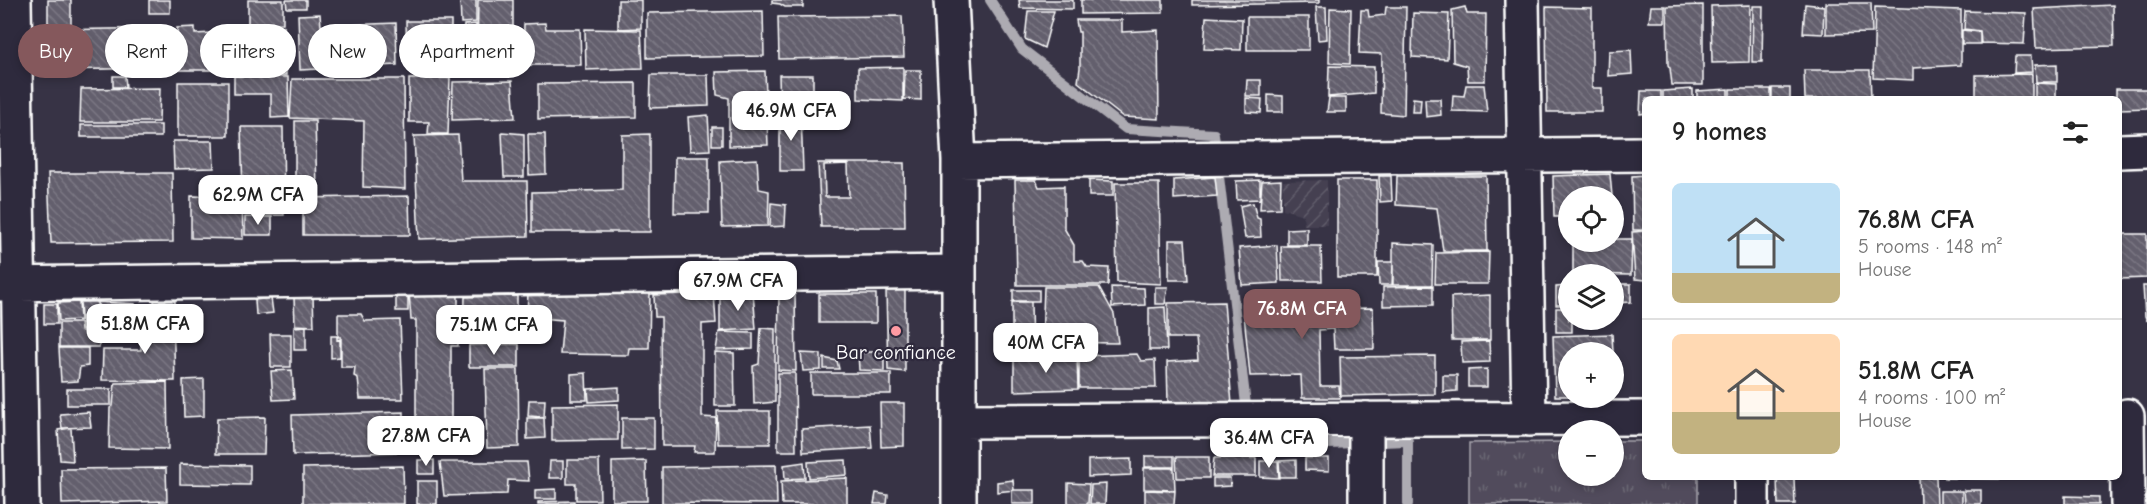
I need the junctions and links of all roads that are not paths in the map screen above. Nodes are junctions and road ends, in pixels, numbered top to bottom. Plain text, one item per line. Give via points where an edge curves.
1 (14, 0) edge
2 (951, 0) edge
3 (1522, 0) edge
4 (2147, 150) edge
5 (2122, 151) edge
6 (1642, 154) edge
7 (1525, 156) junction
8 (959, 161) junction
9 (959, 272) junction
10 (9, 284) edge
11 (2131, 416) edge
12 (1642, 418) edge
13 (1366, 419) junction
14 (1529, 419) junction
15 (959, 421) junction
16 (1752, 480) edge
17 (22, 504) edge
18 (959, 504) edge
19 (1366, 504) edge
20 (1752, 504) edge
21 (2128, 504) edge

1 - 10 street
2 - 8 street
3 - 7 street
4 - 5 street
6 - 7 street
7 - 8 street
7 - 14 street
8 - 9 street
9 - 10 street
9 - 15 street
10 - 17 street
11 - 21 street
12 - 14 street
13 - 14 street
13 - 15 street
13 - 19 street
15 - 18 street
16 - 20 street

